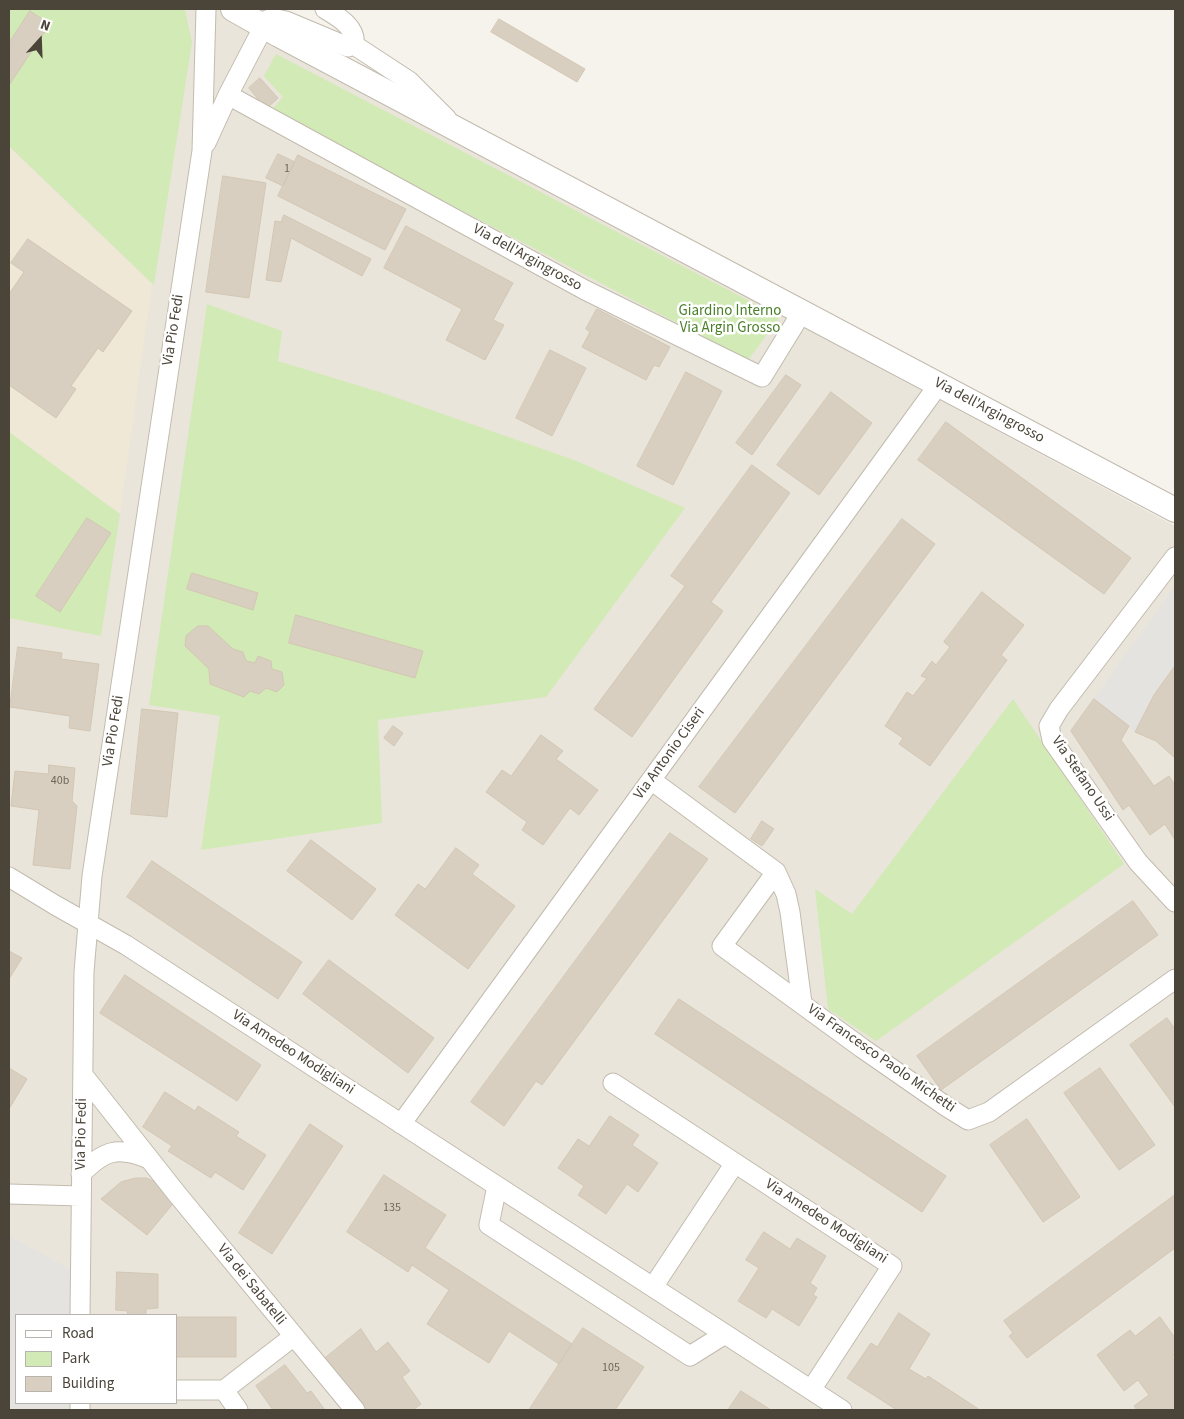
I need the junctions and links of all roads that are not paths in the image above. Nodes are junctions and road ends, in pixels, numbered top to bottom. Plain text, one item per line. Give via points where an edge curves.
1 (206, 9) edge
2 (232, 9) edge
3 (325, 9) edge
4 (263, 26) junction
5 (354, 45) junction
6 (228, 95) junction
7 (455, 128) junction
8 (202, 151) junction
9 (802, 312) junction
10 (938, 384) junction
11 (1175, 510) edge
12 (1175, 556) edge
13 (651, 780) junction
14 (776, 872) junction
15 (9, 877) edge
16 (1175, 902) edge
17 (87, 923) junction
18 (1175, 979) edge
19 (802, 1003) junction
20 (83, 1074) junction
21 (613, 1083) dead end
22 (401, 1124) junction
23 (149, 1159) junction
24 (735, 1163) junction
25 (81, 1174) junction
26 (496, 1186) junction
27 (9, 1194) edge
28 (81, 1196) junction
29 (653, 1287) junction
30 (80, 1314) edge
31 (725, 1334) junction
32 (294, 1336) junction
33 (178, 1390) edge
34 (224, 1390) junction
35 (811, 1390) junction
36 (238, 1410) edge
37 (355, 1410) edge
38 (842, 1410) edge

1 - 8 street, Via Pio Fedi
2 - 4 street, Via dell'Argingrosso
3 - 5 street via 349,26 355,38
4 - 5 street via 267,20 276,18 340,44
4 - 6 street, Via Pio Fedi
4 - 7 street, Via dell'Argingrosso
5 - 7 street via 409,81
6 - 8 street, Via Pio Fedi
6 - 9 street, Via dell'Argingrosso via 585,290 762,377
7 - 9 street, Via dell'Argingrosso
8 - 17 street, Via Pio Fedi
9 - 10 street, Via dell'Argingrosso
10 - 11 street, Via dell'Argingrosso
10 - 13 street, Via Antonio Ciseri
12 - 16 street, Via Stefano Ussi via 1059,709 1050,726 1052,740 1138,862
13 - 14 street, Via Francesco Paolo Michetti
13 - 22 street, Via Antonio Ciseri
14 - 19 street, Via Francesco Paolo Michetti via 790,912
14 - 19 street via 722,946
15 - 17 street, Via Amedeo Modigliani
17 - 20 street, Via Pio Fedi
17 - 22 street, Via Amedeo Modigliani
18 - 19 street, Via Francesco Paolo Michetti via 989,1112 968,1120
20 - 23 street, Via dei Sabatelli
20 - 25 street, Via Pio Fedi
21 - 24 street, Via Amedeo Modigliani
22 - 26 street, Via Amedeo Modigliani
23 - 25 street via 135,1153 112,1151
23 - 32 street, Via dei Sabatelli
24 - 29 street
24 - 35 street, Via Amedeo Modigliani via 892,1266
25 - 28 street, Via Pio Fedi
26 - 29 street, Via Amedeo Modigliani
26 - 31 street via 489,1225 690,1356
27 - 28 street
28 - 30 street, Via Pio Fedi
29 - 31 street, Via Amedeo Modigliani
31 - 35 street, Via Amedeo Modigliani
32 - 34 street
32 - 37 street, Via dei Sabatelli
33 - 34 street
34 - 36 street
35 - 38 street, Via Amedeo Modigliani

